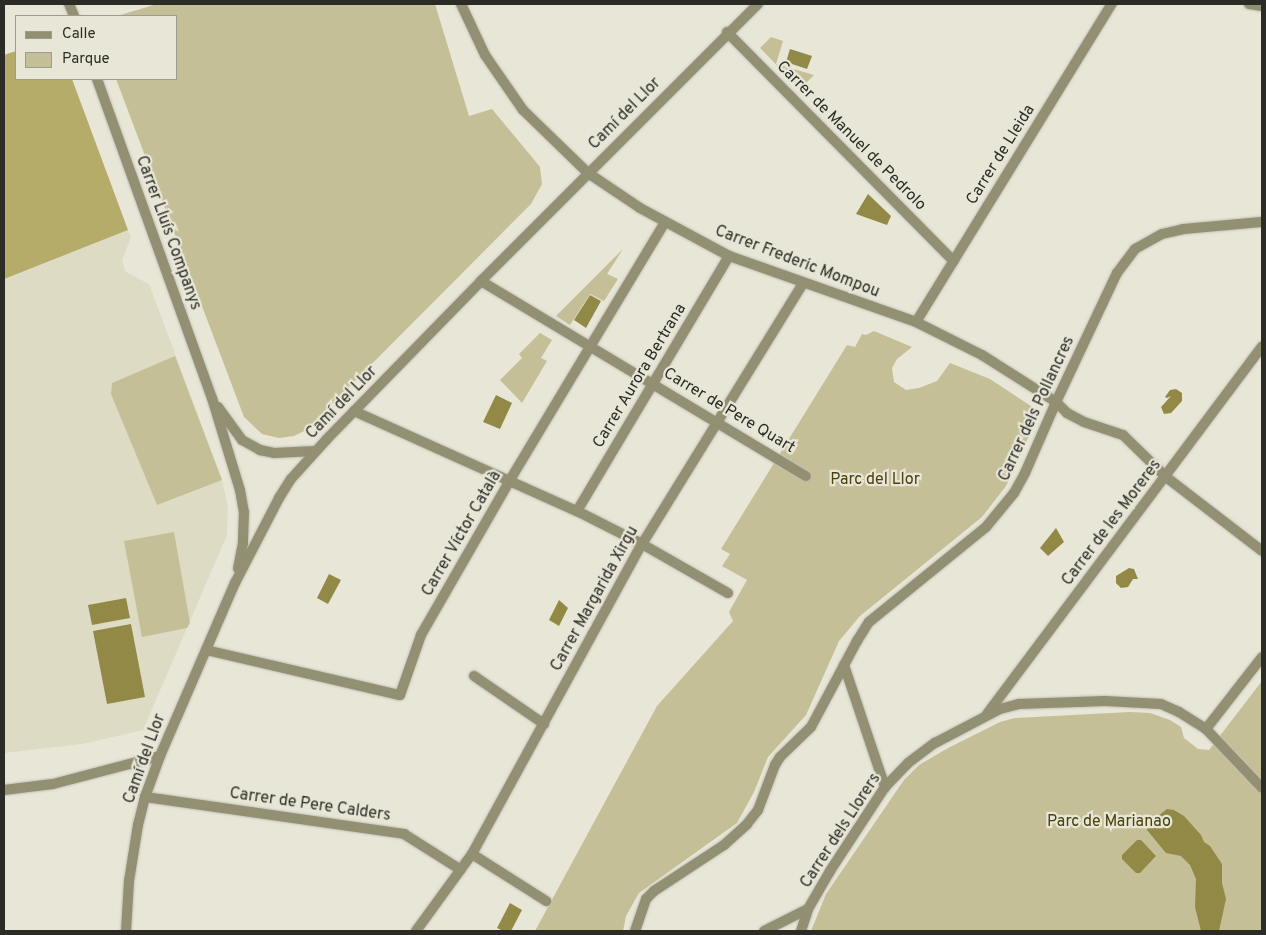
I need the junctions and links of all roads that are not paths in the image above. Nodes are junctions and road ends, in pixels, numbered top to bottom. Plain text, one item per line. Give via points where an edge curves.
1 (460, 4) edge
2 (758, 4) edge
3 (1112, 4) edge
4 (1249, 4) edge
5 (1262, 6) edge
6 (727, 32) junction
7 (96, 80) edge
8 (588, 173) junction
9 (665, 222) junction
10 (1262, 222) edge
11 (729, 256) junction
12 (954, 261) junction
13 (481, 281) junction
14 (803, 283) junction
15 (916, 322) junction
16 (590, 347) junction
17 (1262, 347) edge
18 (653, 382) junction
19 (212, 398) junction
20 (1056, 402) junction
21 (354, 411) junction
22 (717, 423) junction
23 (315, 451) junction
24 (806, 476) dead end
25 (1166, 477) junction
26 (510, 480) junction
27 (576, 511) junction
28 (642, 544) junction
29 (1262, 552) edge
30 (235, 583) junction
31 (728, 593) dead end
32 (206, 650) junction
33 (1262, 657) edge
34 (844, 665) junction
35 (474, 676) dead end
36 (986, 717) junction
37 (544, 724) junction
38 (1206, 728) junction
39 (160, 756) junction
40 (885, 787) junction
41 (1262, 788) edge
42 (4, 790) edge
43 (145, 797) junction
44 (472, 854) junction
45 (461, 870) junction
46 (546, 901) dead end
47 (808, 910) junction
48 (126, 931) edge
49 (416, 931) edge
50 (635, 931) edge
51 (764, 931) edge
52 (801, 931) edge

1 - 8 street, Carrer Frederic Mompou via 485,55 523,110
2 - 6 street, Camí del Llor
3 - 12 street, Carrer de Lleida
4 - 5 street
6 - 8 street, Camí del Llor
6 - 12 street, Carrer de Manuel de Pedrolo
7 - 19 street, Carrer Lluís Companys
8 - 9 street, Carrer Frederic Mompou
8 - 13 street, Camí del Llor
9 - 11 street, Carrer Frederic Mompou
9 - 16 street, Carrer Víctor Català
10 - 20 street, Carrer dels Pollancres via 1184,229 1162,234 1135,249 1117,273
11 - 14 street, Carrer Frederic Mompou
11 - 18 street, Carrer Aurora Bertrana
12 - 15 street, Carrer de Lleida
13 - 16 street, Carrer de Pere Quart
13 - 21 street, Camí del Llor
14 - 15 street, Carrer Frederic Mompou
14 - 22 street, Carrer Margarida Xirgu
15 - 20 street, Carrer Frederic Mompou via 982,355
16 - 18 street, Carrer de Pere Quart
16 - 26 street, Carrer Víctor Català
17 - 25 street, Carrer de les Moreres
18 - 22 street, Carrer de Pere Quart
18 - 27 street, Carrer Aurora Bertrana
19 - 23 street, Carrer Lluís Companys via 242,440 255,448 274,453
19 - 30 street, Carrer Lluís Companys via 244,512 243,543
20 - 25 street, Carrer Frederic Mompou via 1067,413 1084,422 1123,435
20 - 34 street, Carrer dels Pollancres via 1025,473 1002,509 986,527 869,622
21 - 23 street, Camí del Llor
21 - 26 street
22 - 24 street, Carrer de Pere Quart
22 - 28 street, Carrer Margarida Xirgu
23 - 30 street, Camí del Llor via 279,498
25 - 29 street, Carrer Frederic Mompou
25 - 36 street, Carrer de les Moreres
26 - 27 street
26 - 32 street, Carrer Víctor Català via 421,635 400,695
27 - 28 street
28 - 31 street
28 - 37 street, Carrer Margarida Xirgu
30 - 32 street, Camí del Llor
32 - 39 street, Camí del Llor
33 - 38 street
34 - 40 street
34 - 50 street, Carrer dels Pollancres via 812,728 775,765 758,810 724,846 654,891 646,900
35 - 37 street
36 - 38 street, Carrer dels Llorers via 1019,704 1131,701 1161,704
36 - 40 street, Carrer dels Llorers via 935,743 908,762
37 - 44 street, Carrer Margarida Xirgu
38 - 41 street, Carrer dels Llorers
39 - 42 street via 53,784
39 - 43 street, Camí del Llor
40 - 47 street, Carrer dels Llorers
43 - 45 street, Carrer de Pere Calders via 404,834
43 - 48 street, Camí del Llor via 129,881
44 - 45 street, Carrer Margarida Xirgu
44 - 46 street
45 - 49 street, Carrer Margarida Xirgu
47 - 51 street
47 - 52 street, Carrer dels Llorers

